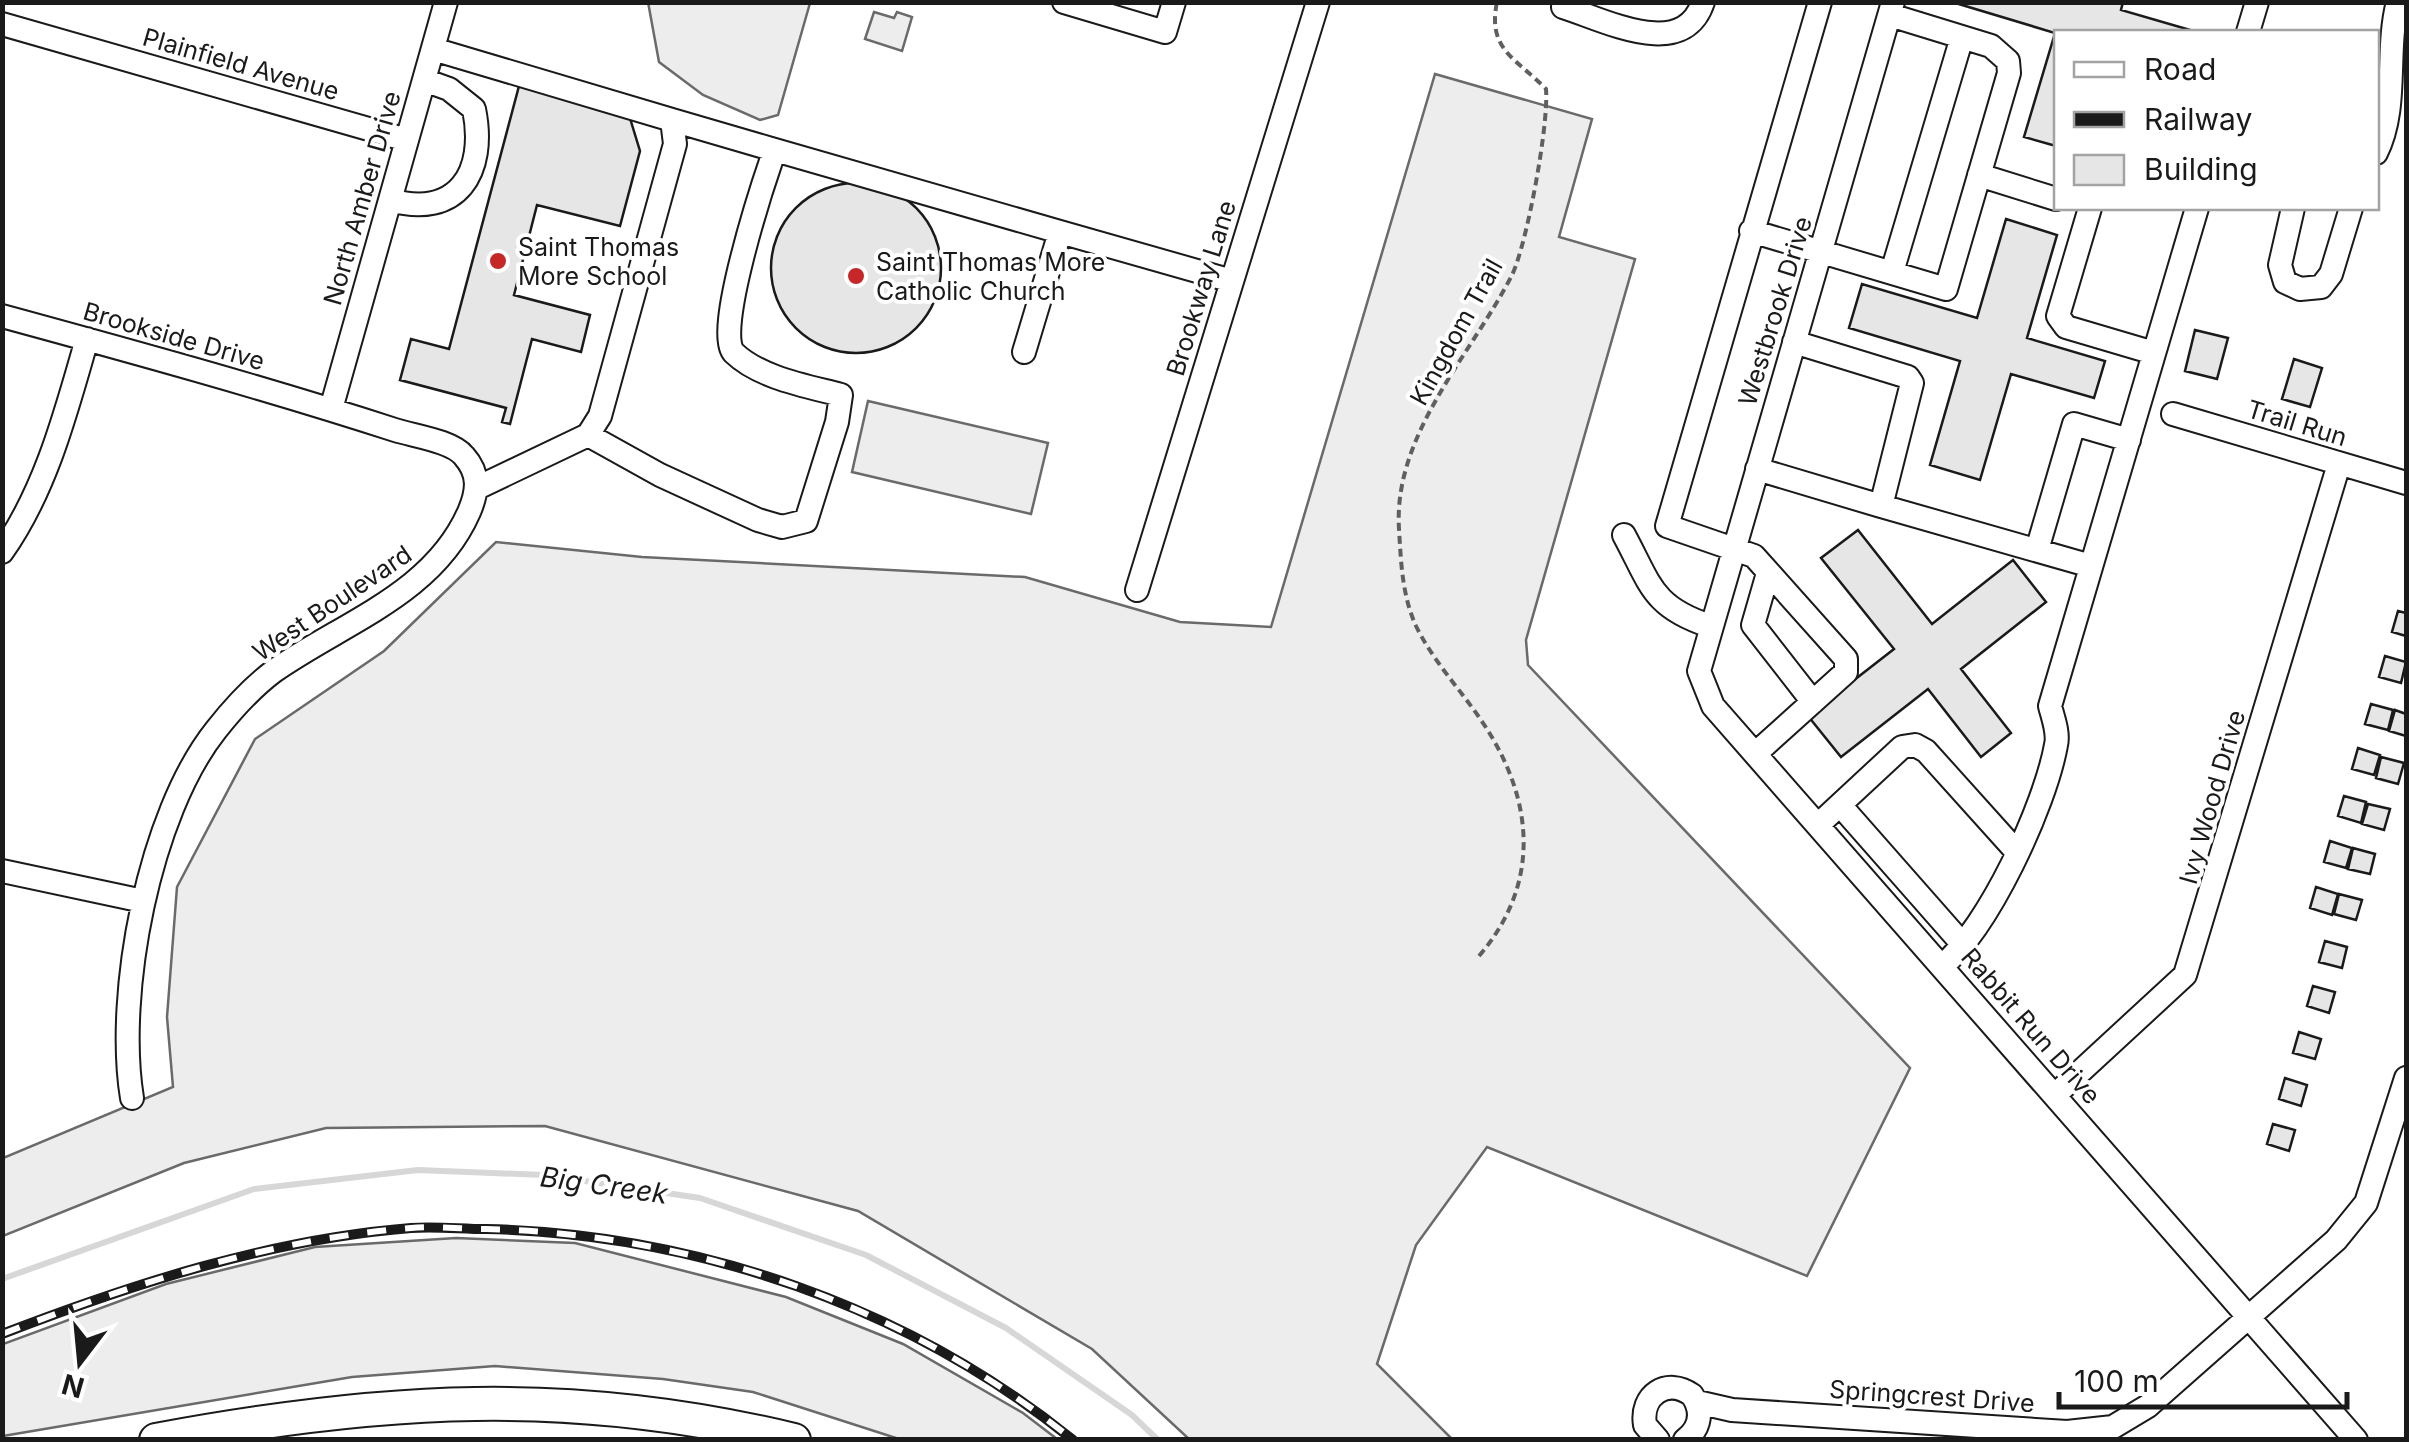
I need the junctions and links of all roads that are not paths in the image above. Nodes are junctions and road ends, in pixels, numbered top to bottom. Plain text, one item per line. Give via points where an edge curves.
1 (446, 2) edge
2 (1064, 2) edge
3 (1174, 2) edge
4 (1318, 2) edge
5 (1703, 2) edge
6 (1820, 2) edge
7 (2257, 2) edge
8 (2398, 2) edge
9 (1562, 8) dead end
10 (1892, 9) edge
11 (2, 24) edge
12 (2249, 30) edge
13 (1962, 37) junction
14 (433, 49) junction
15 (424, 80) junction
16 (672, 120) junction
17 (407, 140) junction
18 (2379, 143) edge
19 (768, 148) junction
20 (1979, 175) junction
21 (2054, 198) edge
22 (390, 200) junction
23 (2087, 210) edge
24 (2196, 210) edge
25 (2293, 210) edge
26 (2350, 210) edge
27 (1751, 231) junction
28 (1060, 232) junction
29 (1822, 250) junction
30 (1892, 272) junction
31 (1232, 281) junction
32 (2, 316) edge
33 (86, 339) junction
34 (1794, 342) junction
35 (1024, 352) dead end
36 (2154, 354) junction
37 (331, 409) junction
38 (2173, 414) dead end
39 (588, 435) junction
40 (2129, 440) junction
41 (2339, 464) junction
42 (1756, 470) junction
43 (2406, 484) edge
44 (477, 488) junction
45 (1881, 506) junction
46 (1624, 535) dead end
47 (2037, 550) junction
48 (2, 552) edge
49 (1732, 552) junction
50 (2091, 566) junction
51 (1768, 572) junction
52 (1137, 590) dead end
53 (1708, 630) junction
54 (1813, 702) junction
55 (1755, 754) junction
56 (1840, 805) junction
57 (1818, 825) junction
58 (2016, 851) junction
59 (2, 871) edge
60 (143, 900) junction
61 (1965, 946) junction
62 (1942, 966) junction
63 (2406, 1078) edge
64 (2055, 1094) junction
65 (132, 1098) dead end
66 (2246, 1316) junction
67 (1696, 1402) junction
68 (156, 1440) edge
69 (794, 1440) edge
70 (1658, 1440) edge
71 (1685, 1440) edge
72 (2356, 1440) edge

1 - 14 street, North Amber Drive
2 - 3 street via 1165,32
4 - 31 street, Brookway Lane
5 - 9 street via 1688,28 1670,35
6 - 27 street
7 - 12 street
8 - 18 street
10 - 13 street
10 - 29 street, Westbrook Drive
11 - 17 street, Plainfield Avenue
13 - 20 street via 1992,46 2008,61
13 - 30 street
14 - 15 street, North Amber Drive
14 - 16 street
15 - 17 street, North Amber Drive
15 - 22 street via 474,109 478,136 451,200 418,208
16 - 19 street
16 - 39 street via 675,144 612,380
17 - 22 street, North Amber Drive
19 - 28 street
19 - 39 street via 772,158 727,341 733,352 776,377 841,395 806,520 782,527 758,520
20 - 21 street
20 - 30 street via 1946,289
22 - 37 street, North Amber Drive
23 - 36 street via 2058,316 2066,326
24 - 36 street
25 - 26 street via 2280,265 2286,282 2300,289 2321,287 2331,274
27 - 29 street
27 - 49 street via 1667,526
28 - 31 street
28 - 35 street
29 - 30 street
29 - 34 street, Westbrook Drive
31 - 52 street, Brookway Lane
32 - 33 street, Brookside Drive
33 - 37 street, Brookside Drive
33 - 48 street via 51,455
34 - 42 street, Westbrook Drive
34 - 45 street via 1912,383
36 - 40 street
37 - 44 street via 462,452 476,472
38 - 41 street, Trail Run
39 - 44 street
40 - 47 street via 2074,424
40 - 50 street
41 - 43 street, Trail Run
41 - 64 street, Ivy Wood Drive via 2185,975
42 - 45 street
42 - 49 street, Westbrook Drive
44 - 60 street, West Boulevard via 454,544 430,571 271,673 214,732 165,821
45 - 47 street
46 - 53 street via 1659,601
47 - 50 street
49 - 51 street via 1754,556
49 - 53 street, Westbrook Drive
50 - 58 street via 2050,706 2058,740
51 - 54 street via 1755,633
51 - 54 street via 1846,658 1846,672
53 - 55 street, Rabbit Run Drive via 1700,671 1713,706
54 - 55 street
55 - 57 street, Rabbit Run Drive
56 - 57 street
56 - 58 street via 1902,747 1914,745
56 - 61 street
57 - 62 street, Rabbit Run Drive
58 - 61 street
59 - 60 street
60 - 65 street, West Boulevard via 124,1054
61 - 62 street
62 - 64 street, Rabbit Run Drive
63 - 66 street, Springcrest Drive via 2366,1203 2336,1240
64 - 66 street, Rabbit Run Drive
66 - 67 street, Springcrest Drive via 2148,1406 2092,1432 1732,1410
66 - 72 street, Rabbit Run Drive
67 - 70 street, Springcrest Drive via 1678,1388 1654,1392 1644,1416
67 - 71 street via 1700,1420
68 - 69 highway via 310,1416 481,1401 656,1411

